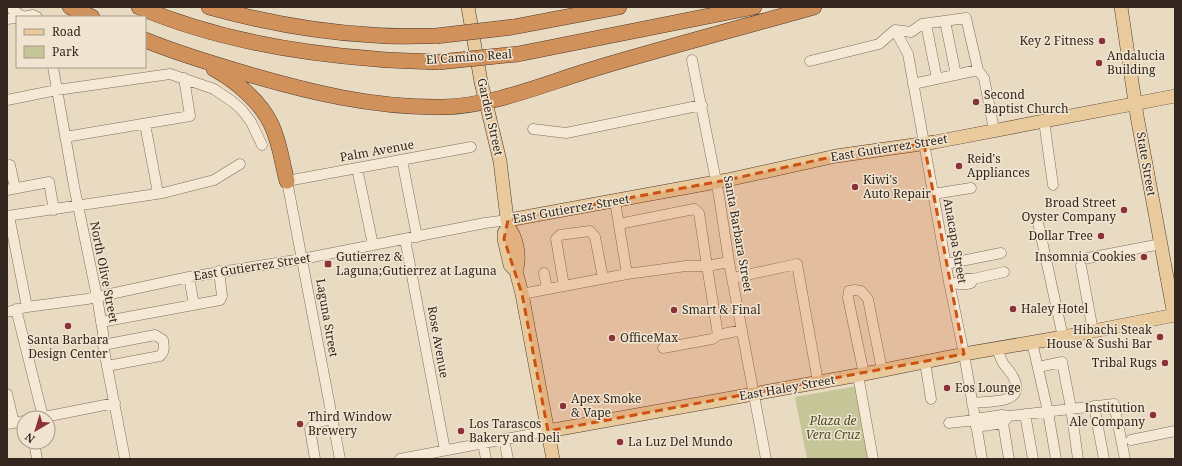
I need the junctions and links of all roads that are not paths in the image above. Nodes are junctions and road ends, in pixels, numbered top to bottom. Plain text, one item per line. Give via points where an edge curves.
1 (9, 7) edge
2 (70, 7) edge
3 (139, 7) edge
4 (209, 7) edge
5 (468, 7) edge
6 (619, 7) edge
7 (754, 7) edge
8 (814, 7) edge
9 (1121, 7) edge
10 (21, 16) edge
11 (90, 16) edge
12 (945, 21) junction
13 (926, 24) junction
14 (895, 30) junction
15 (146, 40) edge
16 (188, 56) junction
17 (692, 60) dead end
18 (810, 61) dead end
19 (53, 68) edge
20 (978, 70) junction
21 (956, 75) junction
22 (184, 78) junction
23 (937, 79) junction
24 (913, 84) junction
25 (57, 90) junction
26 (1175, 96) edge
27 (7, 100) edge
28 (485, 101) junction
29 (1135, 103) junction
30 (702, 105) junction
31 (1044, 121) junction
32 (145, 124) junction
33 (533, 129) dead end
34 (994, 130) junction
35 (66, 137) junction
36 (924, 144) junction
37 (262, 145) dead end
38 (471, 147) dead end
39 (402, 160) junction
40 (240, 164) dead end
41 (10, 165) dead end
42 (357, 168) junction
43 (287, 181) junction
44 (716, 182) junction
45 (1053, 184) dead end
46 (970, 188) dead end
47 (11, 189) edge
48 (158, 193) junction
49 (933, 194) junction
50 (615, 201) junction
51 (78, 206) junction
52 (54, 210) junction
53 (8, 216) edge
54 (1037, 218) dead end
55 (508, 223) junction
56 (619, 224) junction
57 (417, 236) junction
58 (405, 239) junction
59 (1161, 244) junction
60 (373, 245) junction
61 (1001, 253) dead end
62 (1088, 258) dead end
63 (302, 259) junction
64 (729, 262) junction
65 (946, 264) junction
66 (707, 266) junction
67 (1082, 266) dead end
68 (219, 271) junction
69 (1004, 272) dead end
70 (544, 273) dead end
71 (627, 274) junction
72 (190, 277) junction
73 (603, 278) junction
74 (733, 278) junction
75 (952, 284) junction
76 (564, 286) junction
77 (547, 289) junction
78 (522, 294) junction
79 (97, 297) junction
80 (194, 305) junction
81 (27, 307) junction
82 (12, 311) edge
83 (1175, 317) edge
84 (101, 322) junction
85 (742, 330) junction
86 (1093, 331) junction
87 (718, 335) junction
88 (1063, 337) junction
89 (1032, 342) junction
90 (103, 345) junction
91 (662, 348) dead end
92 (997, 349) junction
93 (964, 354) junction
94 (924, 362) junction
95 (107, 366) junction
96 (1038, 367) junction
97 (882, 370) junction
98 (861, 374) junction
99 (818, 382) junction
100 (7, 394) edge
101 (755, 394) junction
102 (931, 399) dead end
103 (115, 402) junction
104 (972, 403) junction
105 (1094, 406) junction
106 (1071, 408) junction
107 (39, 410) edge
108 (1048, 412) junction
109 (1025, 414) junction
110 (56, 415) edge
111 (332, 419) junction
112 (1006, 420) junction
113 (975, 422) junction
114 (15, 423) edge
115 (949, 423) dead end
116 (548, 431) junction
117 (1175, 431) edge
118 (504, 439) junction
119 (1131, 440) dead end
120 (483, 443) junction
121 (444, 450) junction
122 (418, 457) edge
123 (125, 459) edge
124 (316, 459) edge
125 (340, 459) edge
126 (400, 459) edge
127 (486, 459) edge
128 (508, 459) edge
129 (553, 459) edge
130 (766, 459) edge
131 (873, 459) edge
132 (982, 459) edge
133 (1009, 459) edge
134 (1032, 459) edge
135 (1056, 459) edge
136 (1078, 459) edge
137 (1104, 459) edge
138 (1125, 459) edge

1 - 10 street
2 - 11 highway
3 - 7 highway, El Camino Real, bridge via 210,32 277,48 377,60 439,62 518,54
4 - 6 highway, El Camino Real, bridge via 262,21 331,32 436,36 513,28
5 - 28 main road, Garden Street
8 - 28 highway
9 - 29 main road, State Street
12 - 13 street
12 - 20 street via 966,18
12 - 21 street
13 - 14 street via 911,32
13 - 23 street
14 - 18 street via 879,44
14 - 24 street, Anacapa Street via 908,54
15 - 16 highway
16 - 28 highway via 284,84 367,102 442,107
16 - 43 highway via 229,78 260,108 271,124
17 - 30 street, Santa Barbara Street
19 - 25 street, North Olive Street
20 - 21 street
20 - 34 street via 984,78
21 - 23 street
22 - 25 street via 170,74
22 - 32 street via 190,116
22 - 37 street via 214,89 233,102 251,122
23 - 24 street
24 - 36 street, Anacapa Street
25 - 27 street
25 - 35 street, North Olive Street
26 - 29 main road, East Gutierrez Street
28 - 55 main road, Garden Street via 500,161
29 - 31 main road, East Gutierrez Street
29 - 59 main road, State Street
30 - 33 street via 566,133
30 - 44 street, Santa Barbara Street
31 - 34 main road, East Gutierrez Street
31 - 45 street
32 - 35 street
32 - 48 street
34 - 36 main road, East Gutierrez Street
35 - 51 street, North Olive Street
36 - 44 main road, East Gutierrez Street via 836,156
36 - 49 street, Anacapa Street
38 - 39 street, Palm Avenue
39 - 42 street, Palm Avenue
39 - 57 street
40 - 48 street via 214,180
41 - 47 street
42 - 43 street, Palm Avenue
42 - 60 street
43 - 63 street, Laguna Street
44 - 50 main road, East Gutierrez Street
44 - 64 street, Santa Barbara Street
46 - 49 street
47 - 52 street via 49,182
48 - 51 street
49 - 65 street, Anacapa Street
50 - 55 main road, East Gutierrez Street
50 - 56 street
51 - 52 street
51 - 79 street, North Olive Street
52 - 53 street
53 - 81 street
54 - 88 street
55 - 57 street, East Gutierrez Street
55 - 78 main road, Garden Street via 514,236 519,263 516,271
56 - 66 street via 694,209 699,213
56 - 71 street
57 - 58 street, East Gutierrez Street
58 - 60 street, East Gutierrez Street
58 - 121 street, Rose Avenue
59 - 62 street
59 - 83 main road, State Street
60 - 63 street, East Gutierrez Street
61 - 65 street
63 - 68 street, East Gutierrez Street
63 - 111 street, Laguna Street
64 - 66 street
64 - 74 street, Santa Barbara Street
65 - 75 street, Anacapa Street
66 - 71 street via 686,266
66 - 87 street
67 - 86 street
68 - 72 street, East Gutierrez Street
68 - 80 street via 222,296 220,300
69 - 75 street via 973,279 968,284
70 - 77 street
71 - 73 street
72 - 79 street, East Gutierrez Street
72 - 80 street
73 - 76 street
73 - 76 street via 595,237 590,231 560,235 556,239
74 - 85 street, Santa Barbara Street
74 - 99 street via 797,264
75 - 93 street, Anacapa Street
76 - 77 street
77 - 78 street
78 - 116 main road, Garden Street
79 - 81 street, East Gutierrez Street
79 - 84 street, North Olive Street
80 - 84 street
81 - 82 street, East Gutierrez Street
82 - 107 street
83 - 86 main road, East Haley Street
84 - 90 street, North Olive Street
85 - 87 street
85 - 101 street, Santa Barbara Street
86 - 88 main road, East Haley Street
87 - 91 street via 712,339
88 - 89 main road, East Haley Street
89 - 92 main road, East Haley Street
89 - 96 street
90 - 95 street, North Olive Street
90 - 95 street via 156,335 163,340 164,347 160,356
92 - 93 main road, East Haley Street
92 - 104 street via 1015,380 1016,392 1006,400
93 - 94 main road, East Haley Street
93 - 104 street, Anacapa Street
94 - 97 main road, East Haley Street
94 - 102 street
95 - 103 street, North Olive Street
96 - 106 street via 1062,362
96 - 108 street
97 - 98 main road, East Haley Street
97 - 98 street via 868,299 861,291 852,290 848,298
98 - 99 main road, East Haley Street
98 - 131 street
99 - 101 main road, East Haley Street
100 - 114 street
101 - 116 main road, East Haley Street
101 - 130 street, Santa Barbara Street
103 - 110 street
103 - 123 street, North Olive Street
104 - 113 street, Anacapa Street
105 - 106 street
105 - 137 street
105 - 138 street via 1114,404
106 - 108 street
106 - 136 street
108 - 109 street
108 - 135 street
109 - 112 street
109 - 134 street
111 - 124 street via 315,423 310,429
111 - 125 street, Laguna Street
112 - 113 street
112 - 133 street
113 - 115 street
113 - 132 street, Anacapa Street
116 - 118 street, East Haley Street
116 - 129 main road, Garden Street
117 - 119 street
118 - 120 street, East Haley Street
118 - 128 street
120 - 121 street, East Haley Street
120 - 127 street
121 - 122 street, East Haley Street
122 - 126 street, East Haley Street

